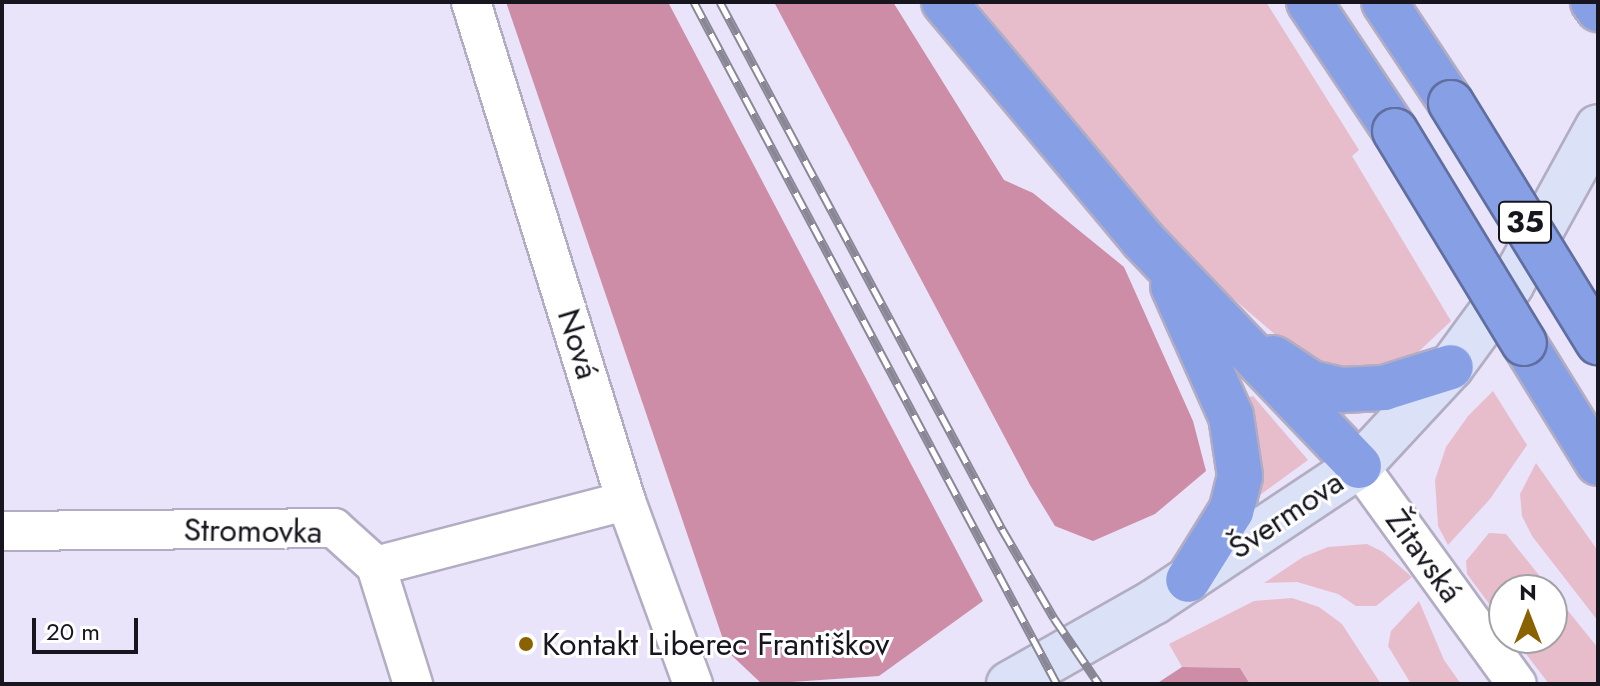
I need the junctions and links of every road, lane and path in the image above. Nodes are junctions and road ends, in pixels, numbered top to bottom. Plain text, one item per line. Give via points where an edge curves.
1 (471, 2) edge
2 (1296, 2) edge
3 (1309, 2) edge
4 (1384, 2) edge
5 (1593, 2) edge
6 (953, 9) edge
7 (1598, 9) edge
8 (1351, 65) junction
9 (1598, 127) edge
10 (1161, 258) junction
11 (1598, 342) edge
12 (1451, 367) junction
13 (1598, 463) edge
14 (1359, 466) junction
15 (626, 501) junction
16 (2, 531) edge
17 (376, 566) junction
18 (1188, 580) junction
19 (413, 684) edge
20 (693, 684) edge
21 (1009, 684) edge
22 (1517, 684) edge

1 - 15 street, Nová
2 - 8 highway
3 - 8 highway, 35
4 - 11 highway, 35, bridge
5 - 7 highway
6 - 10 highway
8 - 13 highway, 35, bridge
9 - 12 street, Švermova via 1511,285
10 - 12 highway via 1263,352 1311,383 1342,390 1384,388
10 - 14 highway
10 - 18 highway via 1231,416 1240,476 1231,511
12 - 14 street, Švermova
14 - 18 street, Švermova
14 - 22 street, Žitavská
15 - 17 street
15 - 20 street, Nová
16 - 17 street, Stromovka via 334,528
17 - 19 street
18 - 21 street, Švermova

